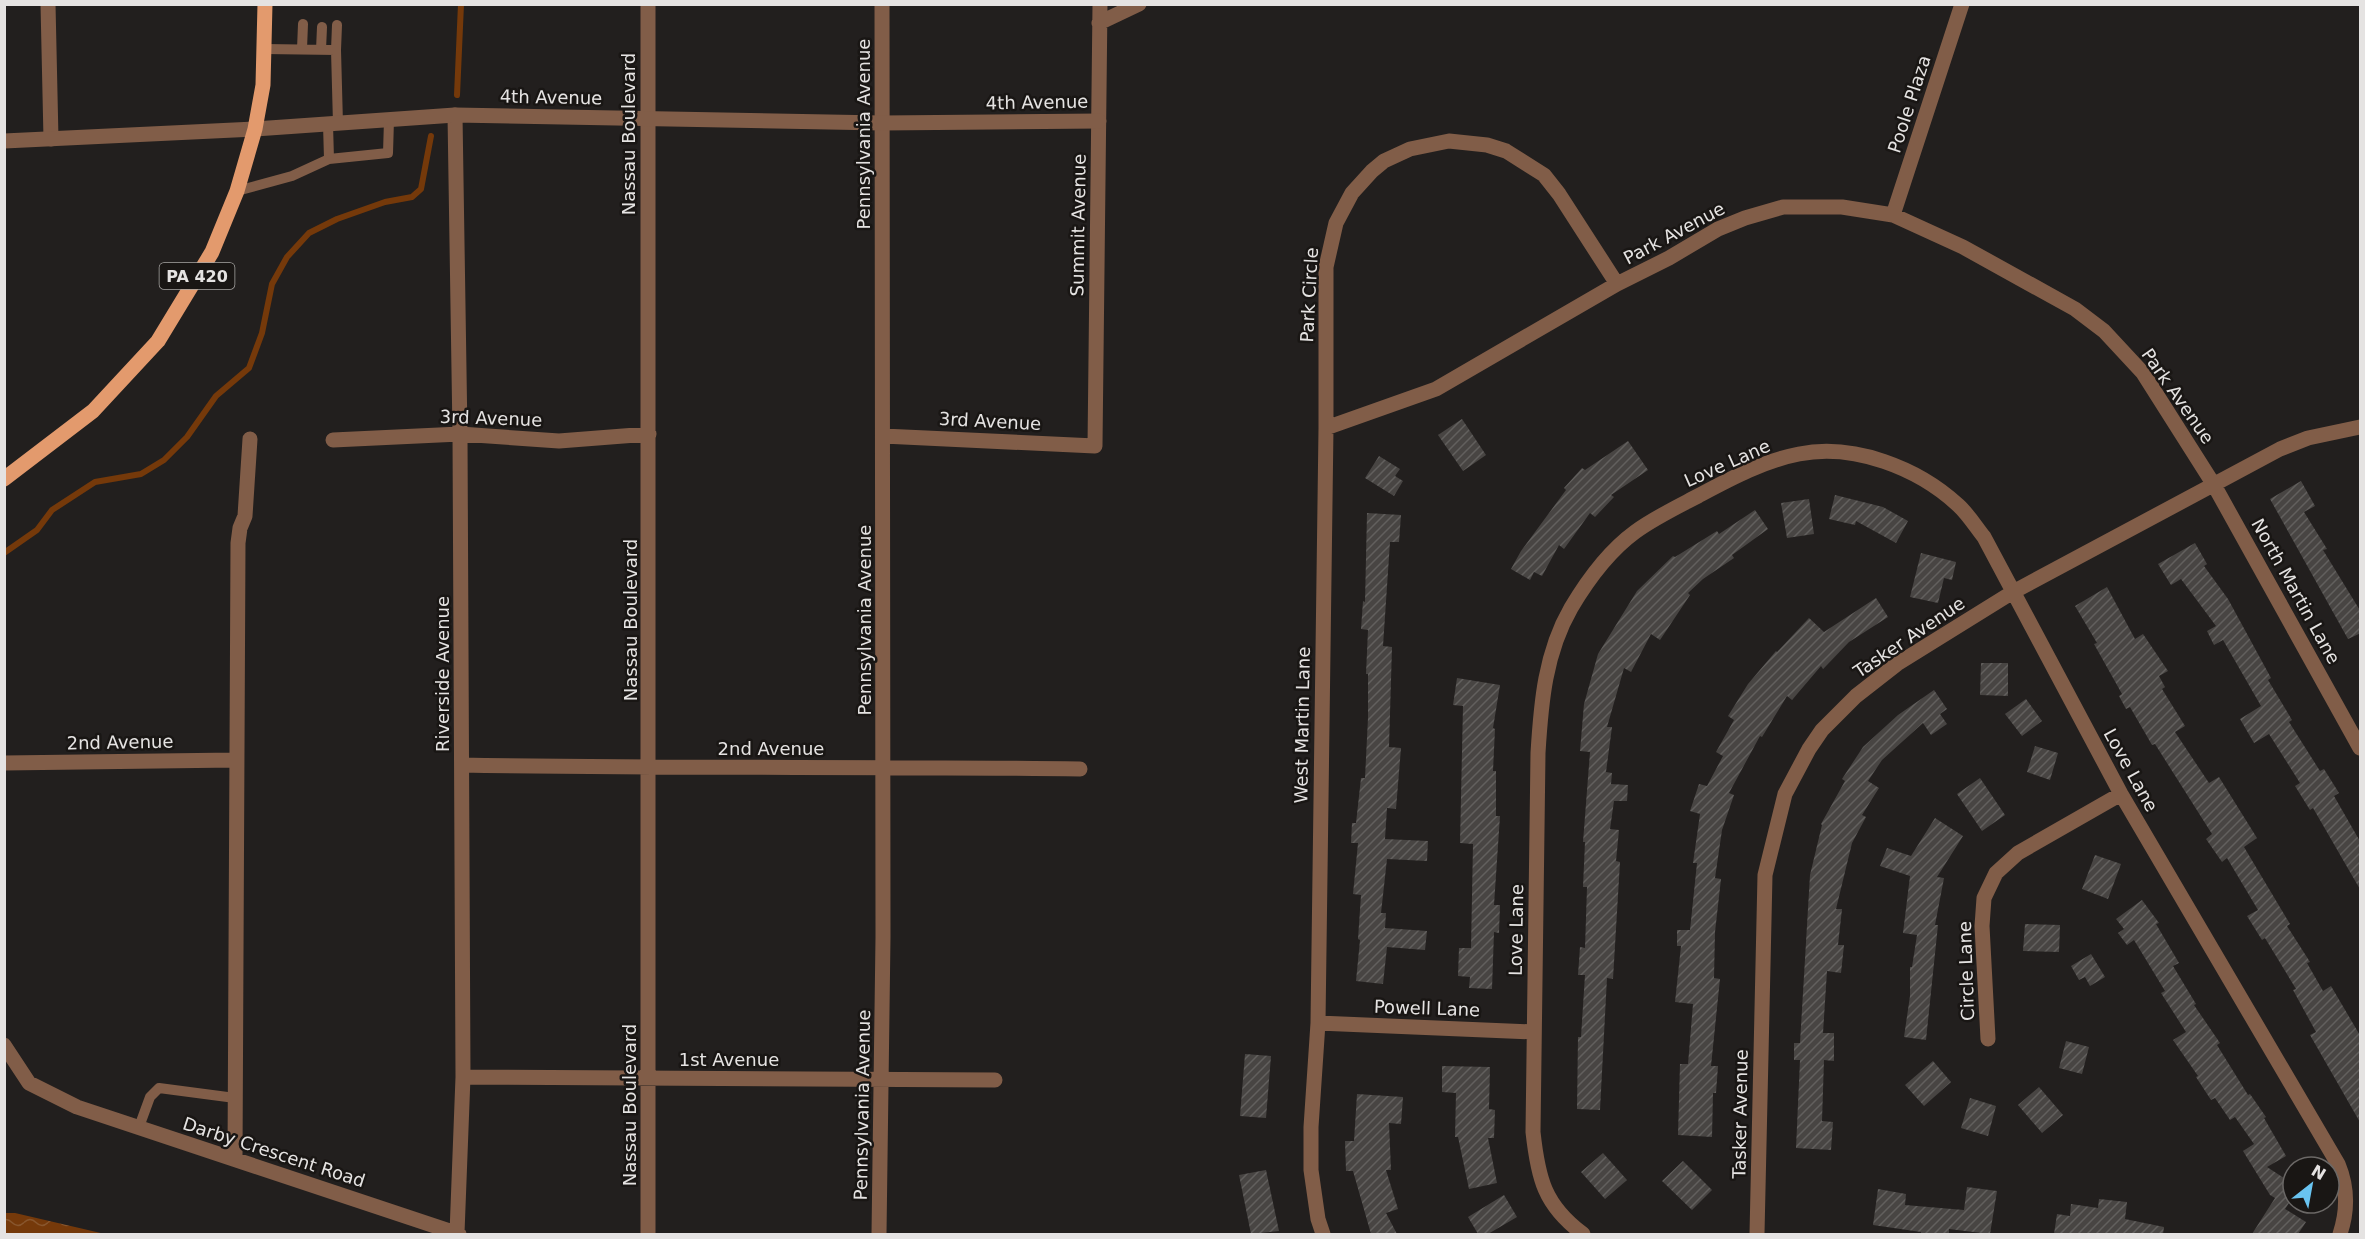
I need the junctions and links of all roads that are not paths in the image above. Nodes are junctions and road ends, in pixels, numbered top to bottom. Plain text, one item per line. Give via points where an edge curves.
1 (48, 4) edge
2 (266, 4) edge
3 (648, 4) edge
4 (882, 4) edge
5 (1100, 4) edge
6 (1139, 4) edge
7 (1962, 4) edge
8 (1099, 23) junction
9 (303, 24) dead end
10 (337, 26) dead end
11 (322, 27) dead end
12 (265, 49) junction
13 (302, 49) junction
14 (321, 50) junction
15 (336, 50) junction
16 (455, 115) junction
17 (648, 118) junction
18 (388, 120) junction
19 (1099, 121) junction
20 (882, 123) junction
21 (333, 124) junction
22 (255, 129) junction
23 (51, 139) junction
24 (4, 141) edge
25 (329, 159) junction
26 (237, 191) junction
27 (1893, 215) junction
28 (1617, 284) junction
29 (2361, 427) edge
30 (1326, 428) junction
31 (460, 434) junction
32 (649, 434) junction
33 (883, 436) junction
34 (250, 439) dead end
35 (333, 440) dead end
36 (1095, 446) joint
37 (4, 479) edge
38 (2214, 485) junction
39 (2013, 592) junction
40 (2361, 748) edge
41 (235, 760) junction
42 (4, 763) edge
43 (462, 765) junction
44 (883, 766) junction
45 (650, 768) junction
46 (1080, 768) dead end
47 (2121, 794) junction
48 (1318, 1023) junction
49 (1534, 1032) junction
50 (1988, 1039) dead end
51 (4, 1045) edge
52 (463, 1077) junction
53 (649, 1078) junction
54 (883, 1079) junction
55 (995, 1080) dead end
56 (235, 1098) junction
57 (139, 1127) junction
58 (235, 1159) junction
59 (458, 1234) edge
60 (648, 1234) edge
61 (879, 1234) edge
62 (1323, 1234) edge
63 (1582, 1234) edge
64 (1757, 1234) edge
65 (2340, 1234) edge

1 - 23 street
2 - 12 main road, PA 420
3 - 17 street, Nassau Boulevard
4 - 20 street, Pennsylvania Avenue
5 - 8 street, Summit Avenue
6 - 8 street
7 - 27 street, Poole Plaza
8 - 19 street, Summit Avenue
9 - 13 lane
10 - 15 lane
11 - 14 lane
12 - 13 lane
12 - 22 main road, PA 420
13 - 14 lane
14 - 15 lane
15 - 21 lane
16 - 17 street, 4th Avenue
16 - 18 street, 4th Avenue
16 - 31 street, Riverside Avenue
17 - 20 street, 4th Avenue
17 - 32 street, Nassau Boulevard
18 - 21 street, 4th Avenue
18 - 25 lane via 388,153
19 - 20 street, 4th Avenue
19 - 36 street, Summit Avenue
20 - 33 street, Pennsylvania Avenue
21 - 22 street, 4th Avenue
21 - 25 lane
22 - 23 street, 4th Avenue
22 - 26 main road, PA 420
23 - 24 street, 4th Avenue
25 - 26 lane via 292,176
26 - 37 main road, PA 420 via 212,252 158,341 93,411
27 - 28 street, Park Avenue via 1842,207 1783,207 1718,229
27 - 38 street, Park Avenue via 2035,285 2104,331 2143,373
28 - 30 street, Park Avenue via 1436,389
28 - 30 street, Park Circle via 1559,194 1544,175 1524,161 1506,151 1449,141 1395,155 1372,171 1352,193 1331,242 1326,267
29 - 38 street, Tasker Avenue via 2308,438
30 - 48 street, West Martin Lane
31 - 32 street, 3rd Avenue via 559,441
31 - 35 street, 3rd Avenue
31 - 43 street, Riverside Avenue
32 - 45 street, Nassau Boulevard
33 - 36 street, 3rd Avenue
33 - 44 street, Pennsylvania Avenue
34 - 41 street via 244,516 237,543
38 - 39 street, Tasker Avenue
38 - 40 street, North Martin Lane
39 - 47 street, Love Lane
39 - 49 street, Love Lane via 1984,537 1941,491 1896,467 1840,453 1799,454 1763,465 1676,508 1618,547 1571,609 1549,659 1538,753
39 - 64 street, Tasker Avenue via 1897,664 1856,696 1822,730 1785,794 1765,875
41 - 42 street, 2nd Avenue
41 - 56 street
43 - 45 street, 2nd Avenue
43 - 52 street, Riverside Avenue
44 - 45 street, 2nd Avenue
44 - 46 street, 2nd Avenue
44 - 54 street, Pennsylvania Avenue
45 - 53 street, Nassau Boulevard
47 - 50 street, Circle Lane via 2027,847 1996,873 1984,898 1982,926
47 - 65 street, Love Lane via 2338,1164 2347,1196
48 - 49 street, Powell Lane
48 - 62 street, West Martin Lane via 1311,1170
49 - 63 street, Love Lane via 1533,1132 1541,1184 1557,1211
51 - 57 street, Darby Crescent Road via 29,1083 77,1107
52 - 53 street, 1st Avenue
52 - 59 street, Riverside Avenue
53 - 54 street, 1st Avenue
53 - 60 street, Nassau Boulevard
54 - 55 street, 1st Avenue
54 - 61 street, Pennsylvania Avenue
56 - 57 lane via 159,1088 150,1097
56 - 58 street
57 - 58 street, Darby Crescent Road
58 - 59 street, Darby Crescent Road

